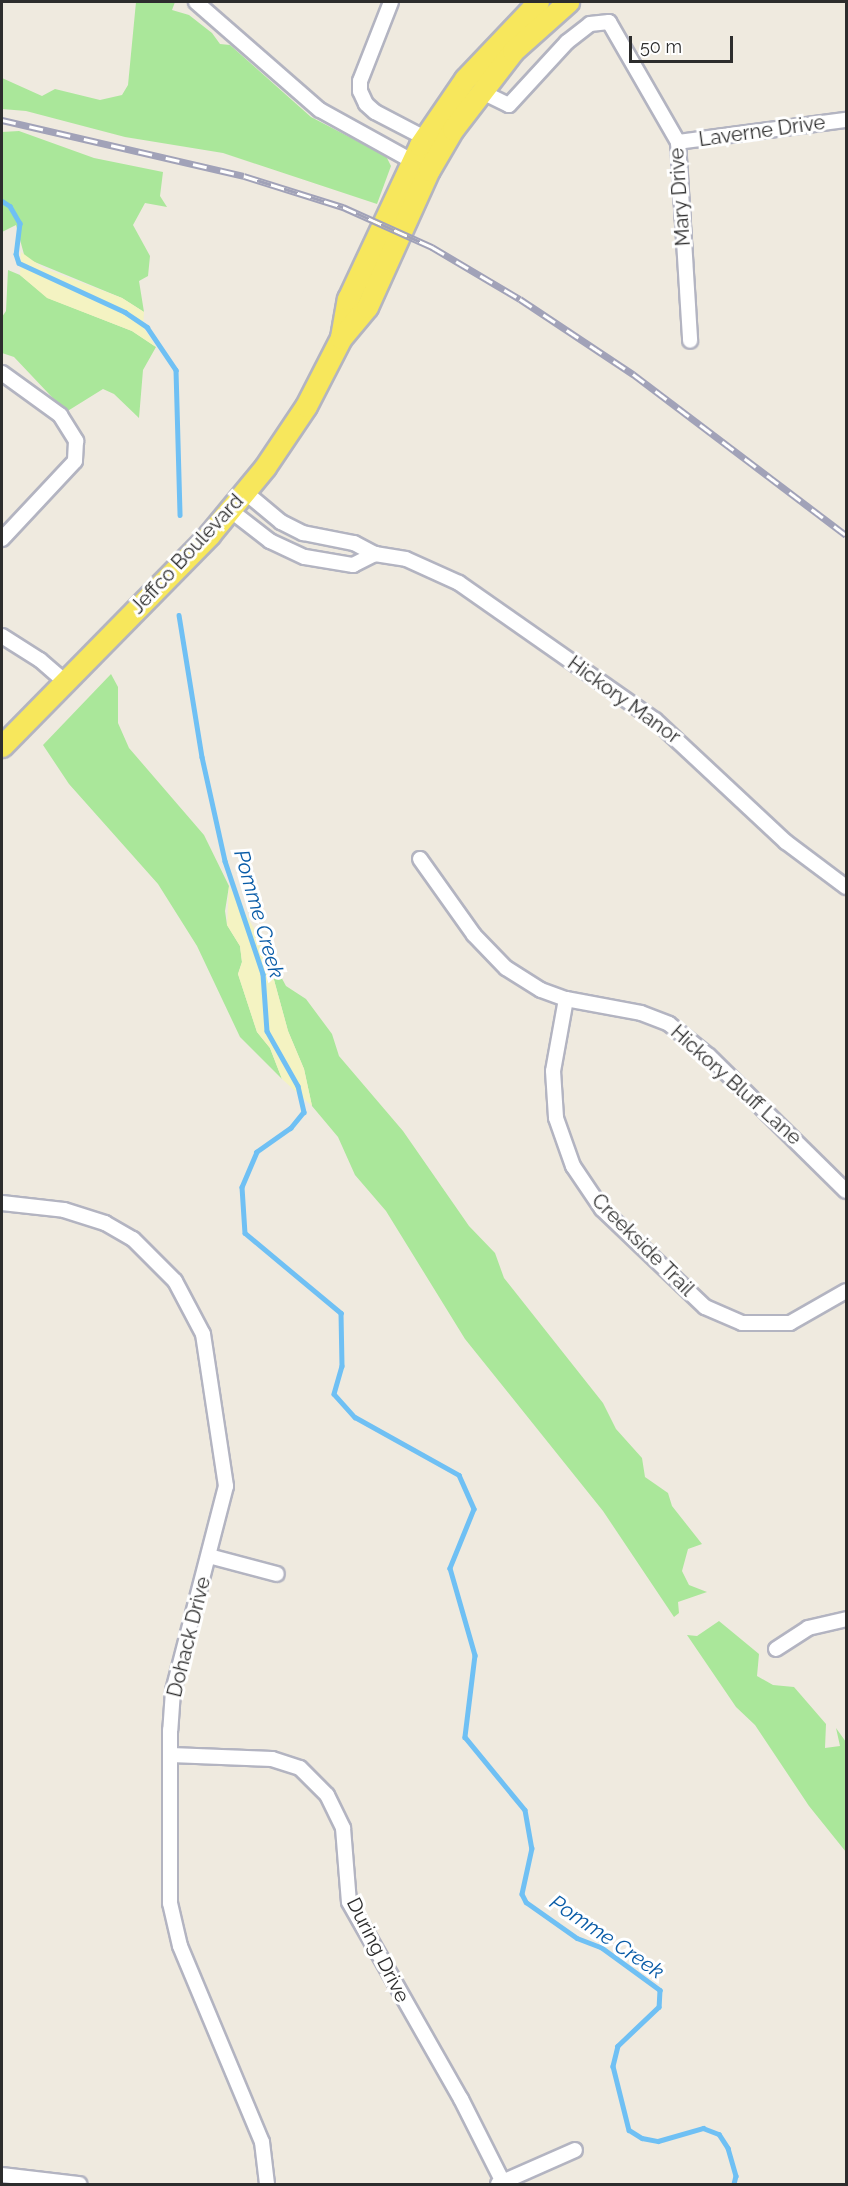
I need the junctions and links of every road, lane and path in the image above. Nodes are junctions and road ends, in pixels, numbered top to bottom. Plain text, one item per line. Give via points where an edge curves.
1 (196, 2) edge
2 (391, 2) edge
3 (538, 2) edge
4 (568, 2) edge
5 (480, 91) junction
6 (846, 120) edge
7 (425, 138) junction
8 (678, 142) junction
9 (412, 161) junction
10 (341, 338) junction
11 (690, 341) dead end
12 (2, 373) edge
13 (245, 492) junction
14 (230, 510) junction
15 (2, 539) edge
16 (375, 554) junction
17 (2, 636) edge
18 (65, 682) junction
19 (2, 746) edge
20 (420, 859) dead end
21 (846, 888) edge
22 (566, 999) junction
23 (846, 1191) edge
24 (2, 1203) edge
25 (846, 1291) edge
26 (209, 1556) junction
27 (277, 1574) dead end
28 (846, 1619) edge
29 (776, 1649) dead end
30 (171, 1755) junction
31 (575, 2150) dead end
32 (2, 2175) edge
33 (79, 2184) edge
34 (267, 2184) edge
35 (501, 2184) edge

1 - 9 street via 320,110
2 - 7 street via 360,81 360,91 375,112
3 - 7 main road, Jeffco Boulevard via 465,78
4 - 5 main road, Jeffco Boulevard via 513,51
5 - 8 street, Mary Drive via 509,105 567,42 590,24 609,22
5 - 10 main road, Jeffco Boulevard via 429,170 367,307
6 - 8 street, Laverne Drive
7 - 9 main road, Jeffco Boulevard
8 - 11 street, Mary Drive
9 - 10 main road, Jeffco Boulevard via 348,299
10 - 13 main road, Jeffco Boulevard via 306,406
12 - 15 street via 60,415 76,441 75,461
13 - 14 main road, Jeffco Boulevard
13 - 16 street, Hickory Manor via 281,522 303,533 354,543
14 - 16 street, Hickory Manor via 270,541 305,557 353,565
14 - 18 main road, Jeffco Boulevard
16 - 21 street, Hickory Manor via 406,559 438,571 655,720 786,842
17 - 18 street via 40,660
18 - 19 main road, Jeffco Boulevard
20 - 22 street, Hickory Bluff Lane via 493,957 526,982
22 - 23 street, Hickory Bluff Lane via 650,1015 688,1037
22 - 25 street, Creekside Trail via 553,1071 556,1118 573,1166 602,1209 705,1307 742,1323 790,1323
24 - 26 street, Dohack Drive via 64,1210 117,1229 161,1264 187,1299 207,1350 225,1461 224,1503
26 - 27 street
26 - 30 street, Dohack Drive via 174,1691
28 - 29 street via 808,1628
30 - 34 street, Dohack Drive via 173,1924 262,2142
30 - 35 street, During Drive via 272,1759 300,1768 327,1795 343,1828 349,1902 461,2099
31 - 35 street
32 - 33 street

